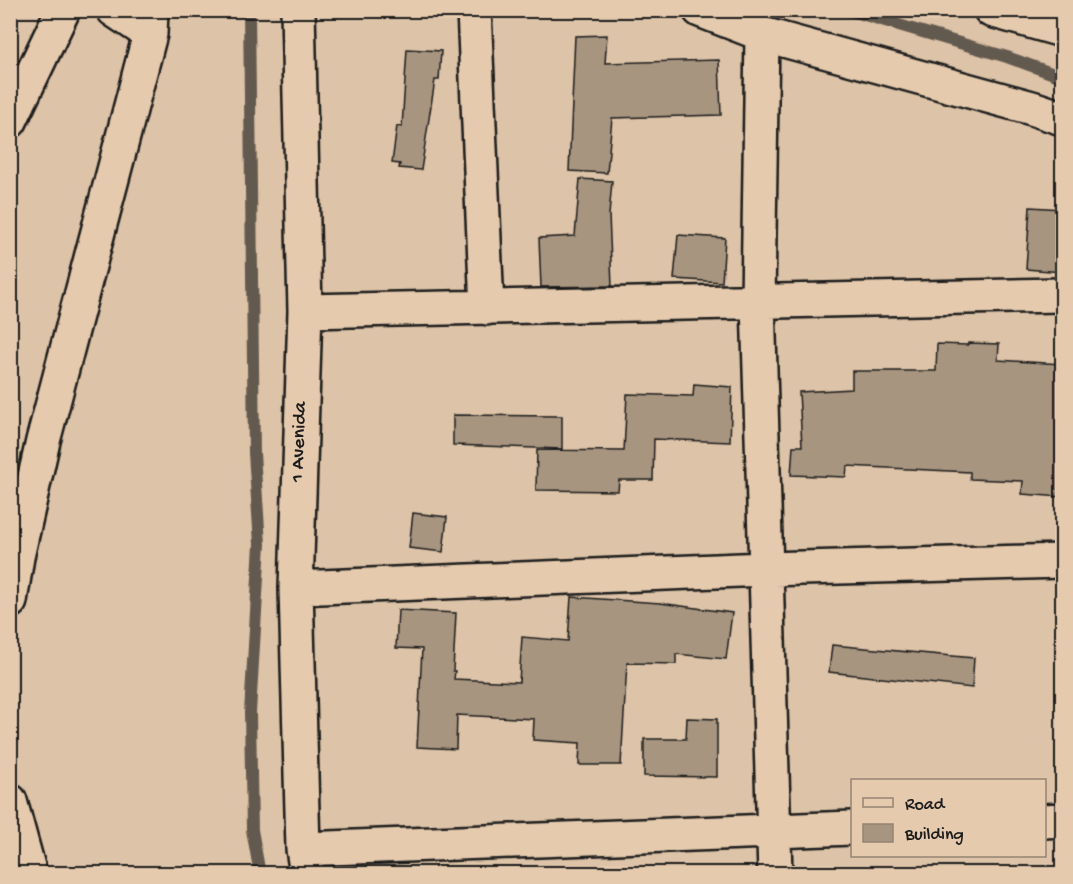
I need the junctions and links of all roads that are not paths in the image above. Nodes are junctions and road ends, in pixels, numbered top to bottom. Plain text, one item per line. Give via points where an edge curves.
1 (63, 10) edge
2 (114, 10) edge
3 (298, 10) edge
4 (474, 10) edge
5 (700, 10) edge
6 (991, 10) edge
7 (150, 22) edge
8 (1062, 30) edge
9 (762, 34) junction
10 (1062, 118) edge
11 (10, 121) edge
12 (1062, 295) edge
13 (758, 302) junction
14 (487, 308) junction
15 (305, 310) junction
16 (1062, 561) edge
17 (765, 569) junction
18 (296, 588) junction
19 (10, 601) edge
20 (10, 801) edge
21 (1062, 820) edge
22 (1046, 821) edge
23 (851, 828) edge
24 (774, 830) junction
25 (305, 861) edge
26 (30, 873) edge
27 (775, 873) edge

1 - 11 street
2 - 7 street
3 - 15 street, 1 Avenida
4 - 14 street
5 - 9 street
6 - 8 street
7 - 19 street via 43,441
9 - 10 street
9 - 13 street
12 - 13 street
13 - 14 street
13 - 17 street
14 - 15 street
15 - 18 street, 1 Avenida
16 - 17 street
17 - 18 street
17 - 24 street
18 - 25 street, 1 Avenida
20 - 26 street
21 - 22 street
23 - 24 street
24 - 25 street
24 - 27 street

